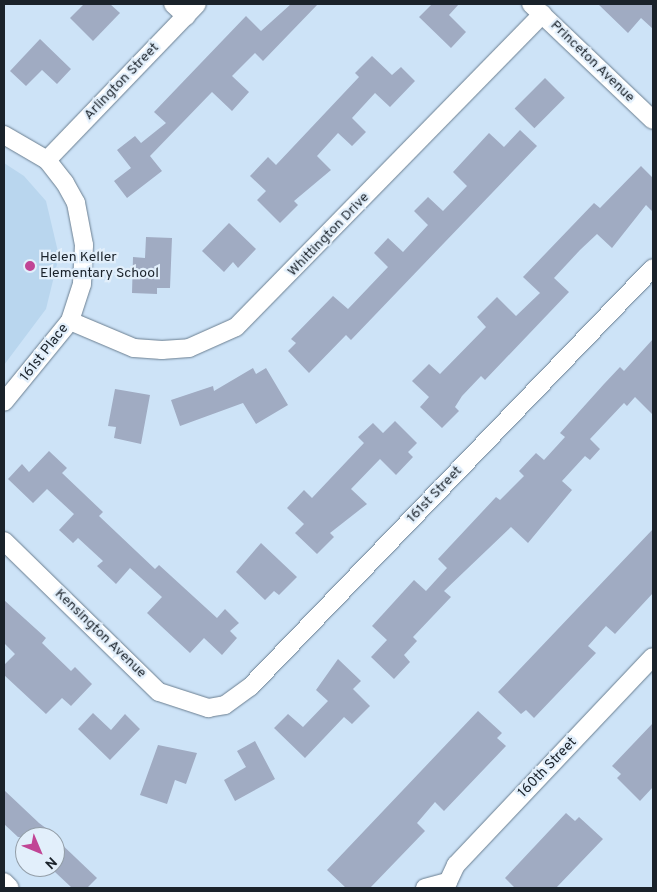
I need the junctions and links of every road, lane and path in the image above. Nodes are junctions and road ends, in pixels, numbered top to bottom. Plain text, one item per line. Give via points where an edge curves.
1 (185, 8) edge
2 (536, 9) edge
3 (653, 120) edge
4 (4, 135) edge
5 (47, 160) junction
6 (653, 268) edge
7 (70, 322) junction
8 (4, 402) edge
9 (4, 541) edge
10 (653, 657) edge
11 (208, 708) joint
12 (4, 882) edge
13 (448, 885) edge
14 (10, 888) edge
15 (425, 888) edge

1 - 5 street, Arlington Street
2 - 3 street, Princeton Avenue
2 - 7 street, Whittington Drive via 236,326 189,348 162,350 134,348
4 - 5 street
5 - 7 street, 161st Place via 76,203 84,245 82,284
6 - 11 street, 161st Street via 250,687 225,705
7 - 8 street, 161st Place
9 - 11 street, Kensington Avenue via 159,692
10 - 13 street, 160th Street via 456,865
12 - 14 street
13 - 15 street

